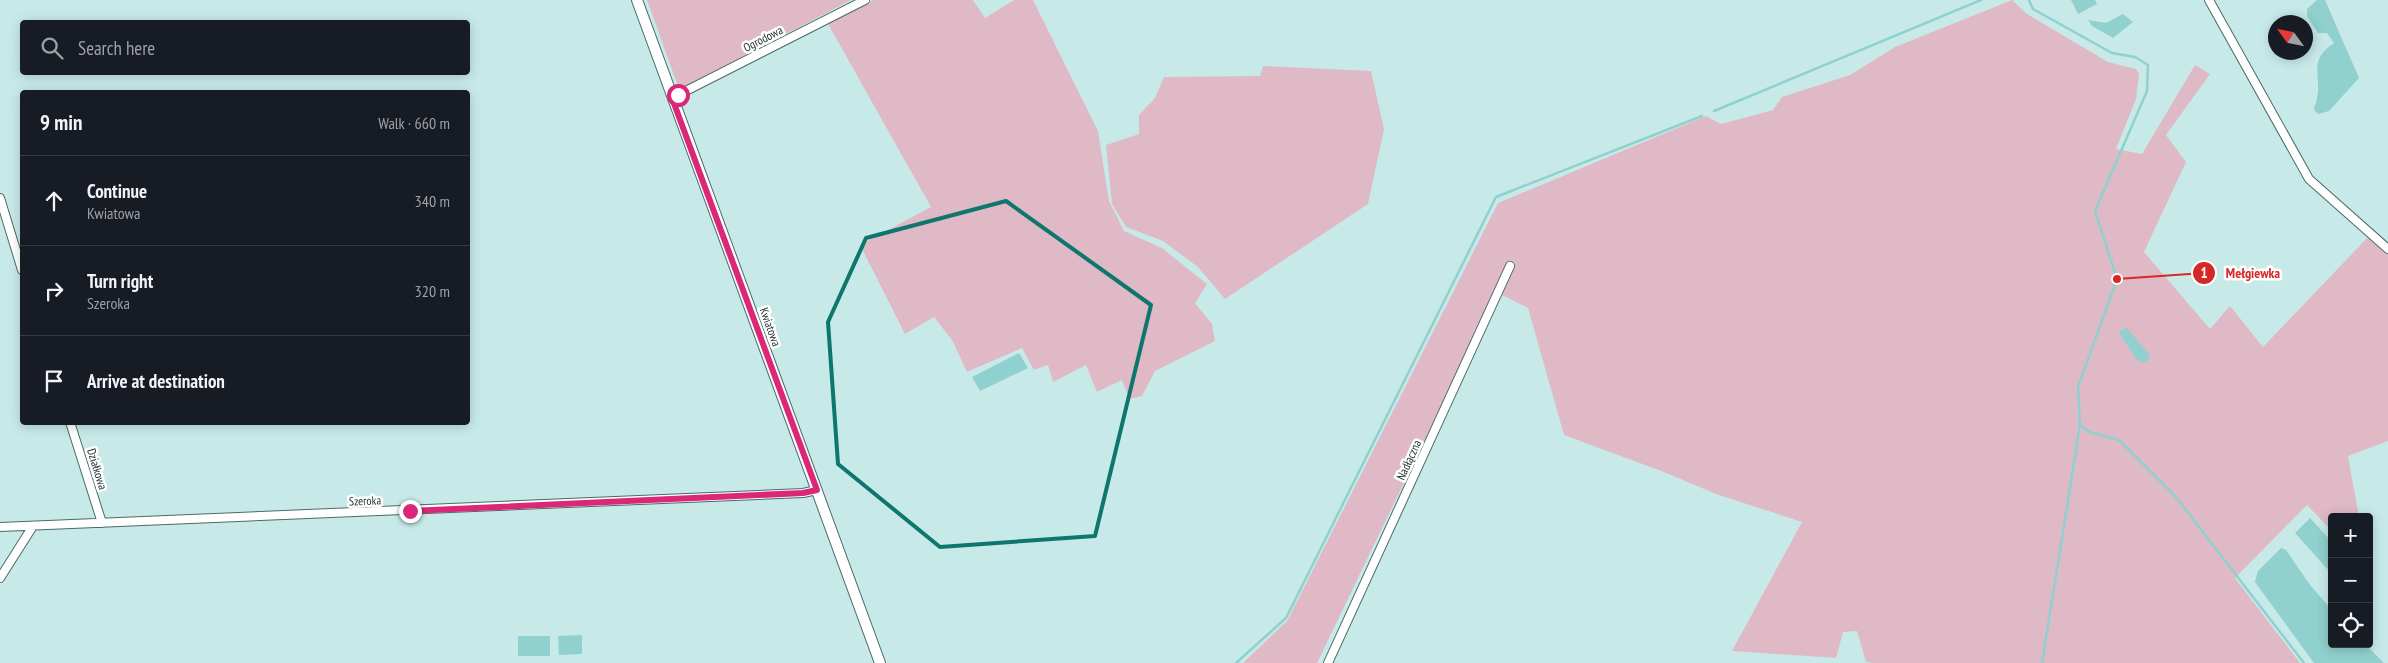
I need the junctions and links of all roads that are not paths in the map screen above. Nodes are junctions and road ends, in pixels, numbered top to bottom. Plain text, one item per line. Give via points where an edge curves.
1 (637, 0) edge
2 (865, 0) edge
3 (2209, 0) edge
4 (672, 98) junction
5 (0, 198) edge
6 (2388, 249) edge
7 (20, 263) edge
8 (1510, 266) dead end
9 (71, 425) edge
10 (817, 490) junction
11 (102, 523) junction
12 (33, 526) junction
13 (0, 527) edge
14 (0, 578) edge
15 (880, 663) edge
16 (1328, 663) edge

1 - 4 street, Kwiatowa
2 - 4 street, Ogrodowa
3 - 6 street via 2310,179
4 - 10 street, Kwiatowa
5 - 7 street
8 - 16 street, Nadłączna
9 - 11 street, Działkowa
10 - 11 street, Szeroka via 606,503
10 - 15 street, Kwiatowa
11 - 12 street, Szeroka
12 - 13 street, Szeroka
12 - 14 street

